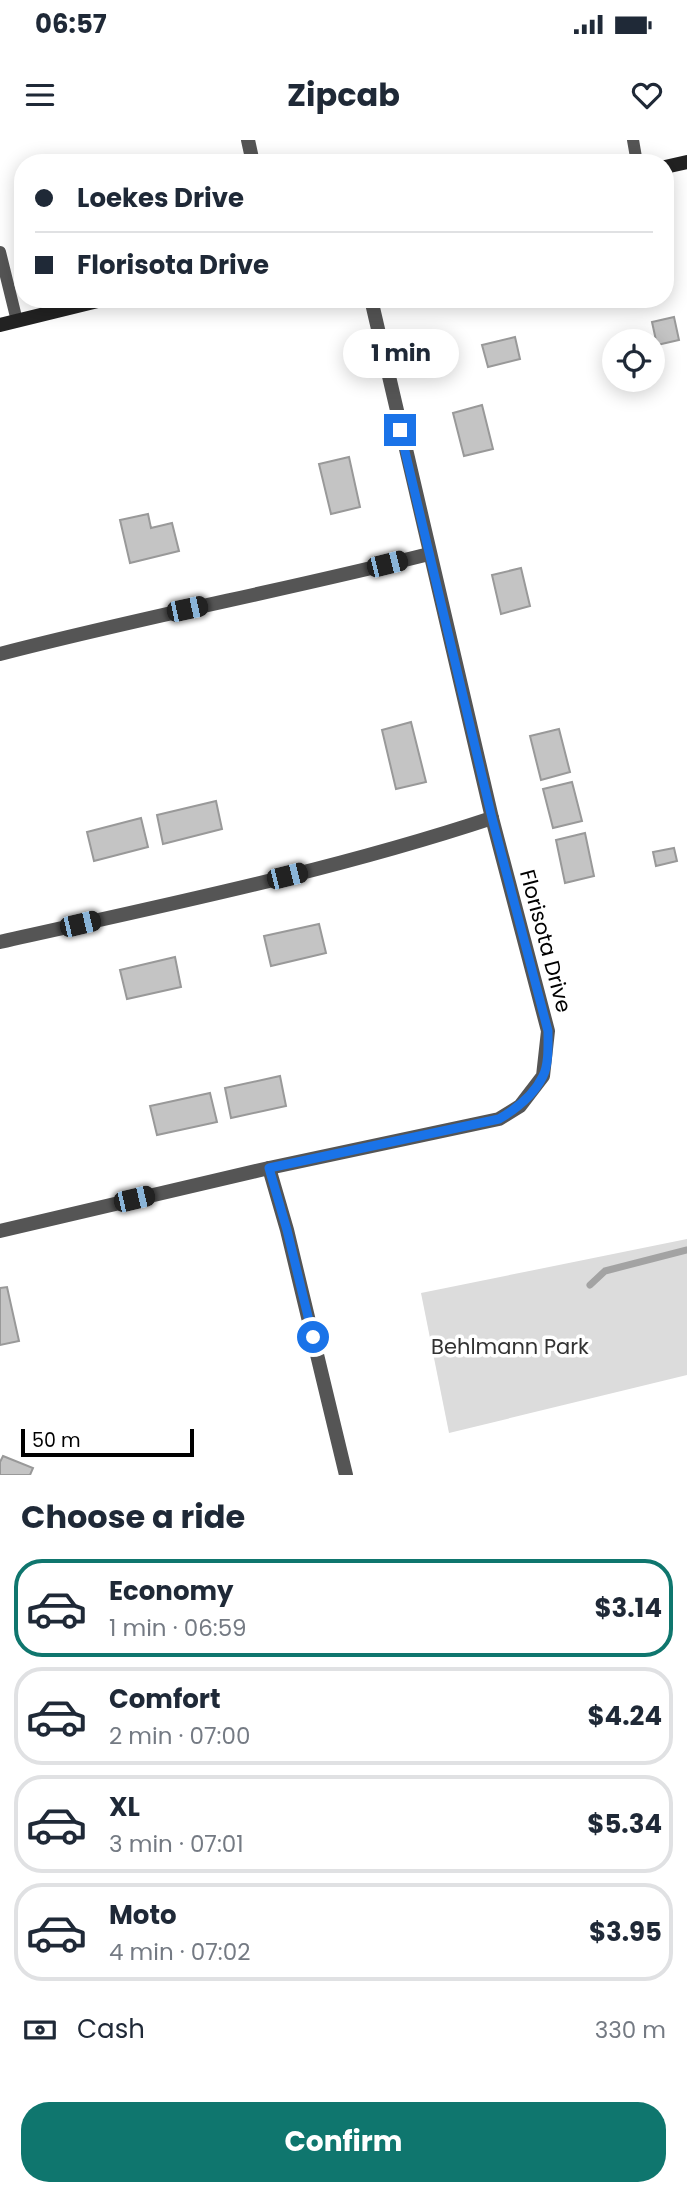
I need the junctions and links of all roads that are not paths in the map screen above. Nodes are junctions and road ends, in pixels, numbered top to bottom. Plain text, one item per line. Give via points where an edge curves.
1 (0, 252) edge
2 (70, 308) edge
3 (373, 308) edge
4 (17, 321) junction
5 (0, 325) edge
6 (429, 554) junction
7 (0, 654) edge
8 (492, 818) junction
9 (0, 942) edge
10 (269, 1168) junction
11 (0, 1231) edge
12 (346, 1475) edge

1 - 4 lane
2 - 4 street
3 - 6 street, Florisota Drive
4 - 5 street
6 - 7 street
6 - 8 street, Florisota Drive
8 - 9 street via 312,869
8 - 10 street, Florisota Drive via 548,1031 543,1076 520,1106 499,1119
10 - 11 street, Florisota Drive
10 - 12 street

